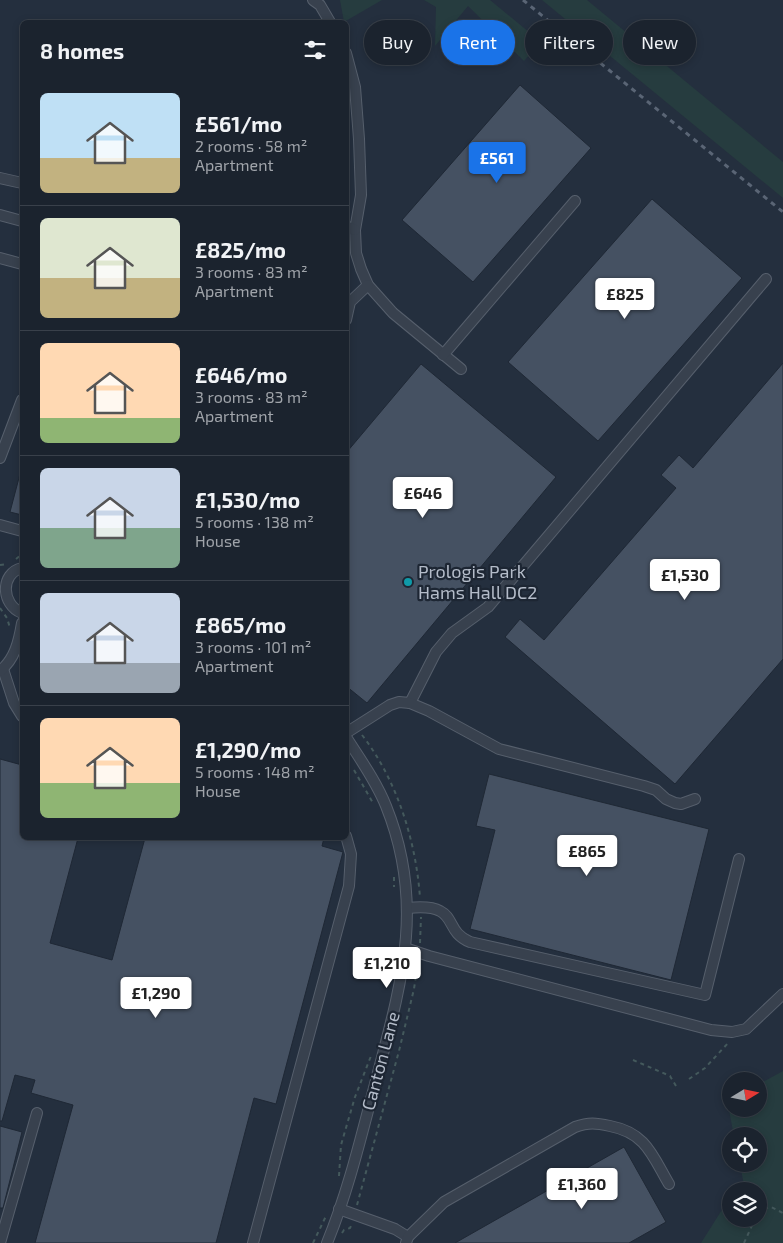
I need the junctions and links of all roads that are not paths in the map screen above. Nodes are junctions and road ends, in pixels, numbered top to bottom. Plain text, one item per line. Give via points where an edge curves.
1 (313, 0) edge
2 (329, 20) edge
3 (349, 64) edge
4 (0, 178) edge
5 (20, 183) edge
6 (575, 201) dead end
7 (0, 215) edge
8 (20, 220) edge
9 (351, 228) edge
10 (0, 258) edge
11 (20, 263) edge
12 (766, 279) dead end
13 (368, 285) junction
14 (349, 306) edge
15 (443, 355) junction
16 (461, 369) dead end
17 (20, 405) edge
18 (0, 458) edge
19 (0, 525) edge
20 (20, 530) edge
21 (19, 568) edge
22 (0, 576) edge
23 (3, 602) edge
24 (20, 611) edge
25 (20, 634) edge
26 (1, 670) edge
27 (410, 703) junction
28 (20, 713) edge
29 (349, 733) edge
30 (349, 740) edge
31 (695, 799) dead end
32 (347, 840) edge
33 (739, 859) dead end
34 (408, 908) junction
35 (405, 948) junction
36 (783, 994) edge
37 (37, 1113) dead end
38 (669, 1184) dead end
39 (339, 1210) junction
40 (407, 1240) edge
41 (0, 1243) edge
42 (253, 1243) edge
43 (327, 1243) edge

1 - 2 street
3 - 9 street via 355,87 361,195
4 - 5 street
6 - 15 street
7 - 8 street
9 - 13 street
10 - 11 street
12 - 27 street via 488,608 452,634 436,652
13 - 14 street
13 - 15 street via 393,313
15 - 16 street
17 - 18 street
19 - 20 street
21 - 22 street
21 - 23 street via 8,579
23 - 24 street
25 - 26 street via 13,654
26 - 28 street
27 - 29 street via 390,705
27 - 31 street via 499,749 644,786 675,803
30 - 34 street, Canton Lane via 385,805 397,838
32 - 42 street via 351,854 349,886
33 - 34 street via 705,995 470,942 454,931 440,910
34 - 35 street, Canton Lane
35 - 36 street via 702,1027 732,1032 746,1029
35 - 39 street, Canton Lane via 396,1006
37 - 41 street
38 - 40 street via 646,1145 633,1133 618,1127 586,1123 450,1198
39 - 40 street via 395,1229
39 - 43 street, Canton Lane

